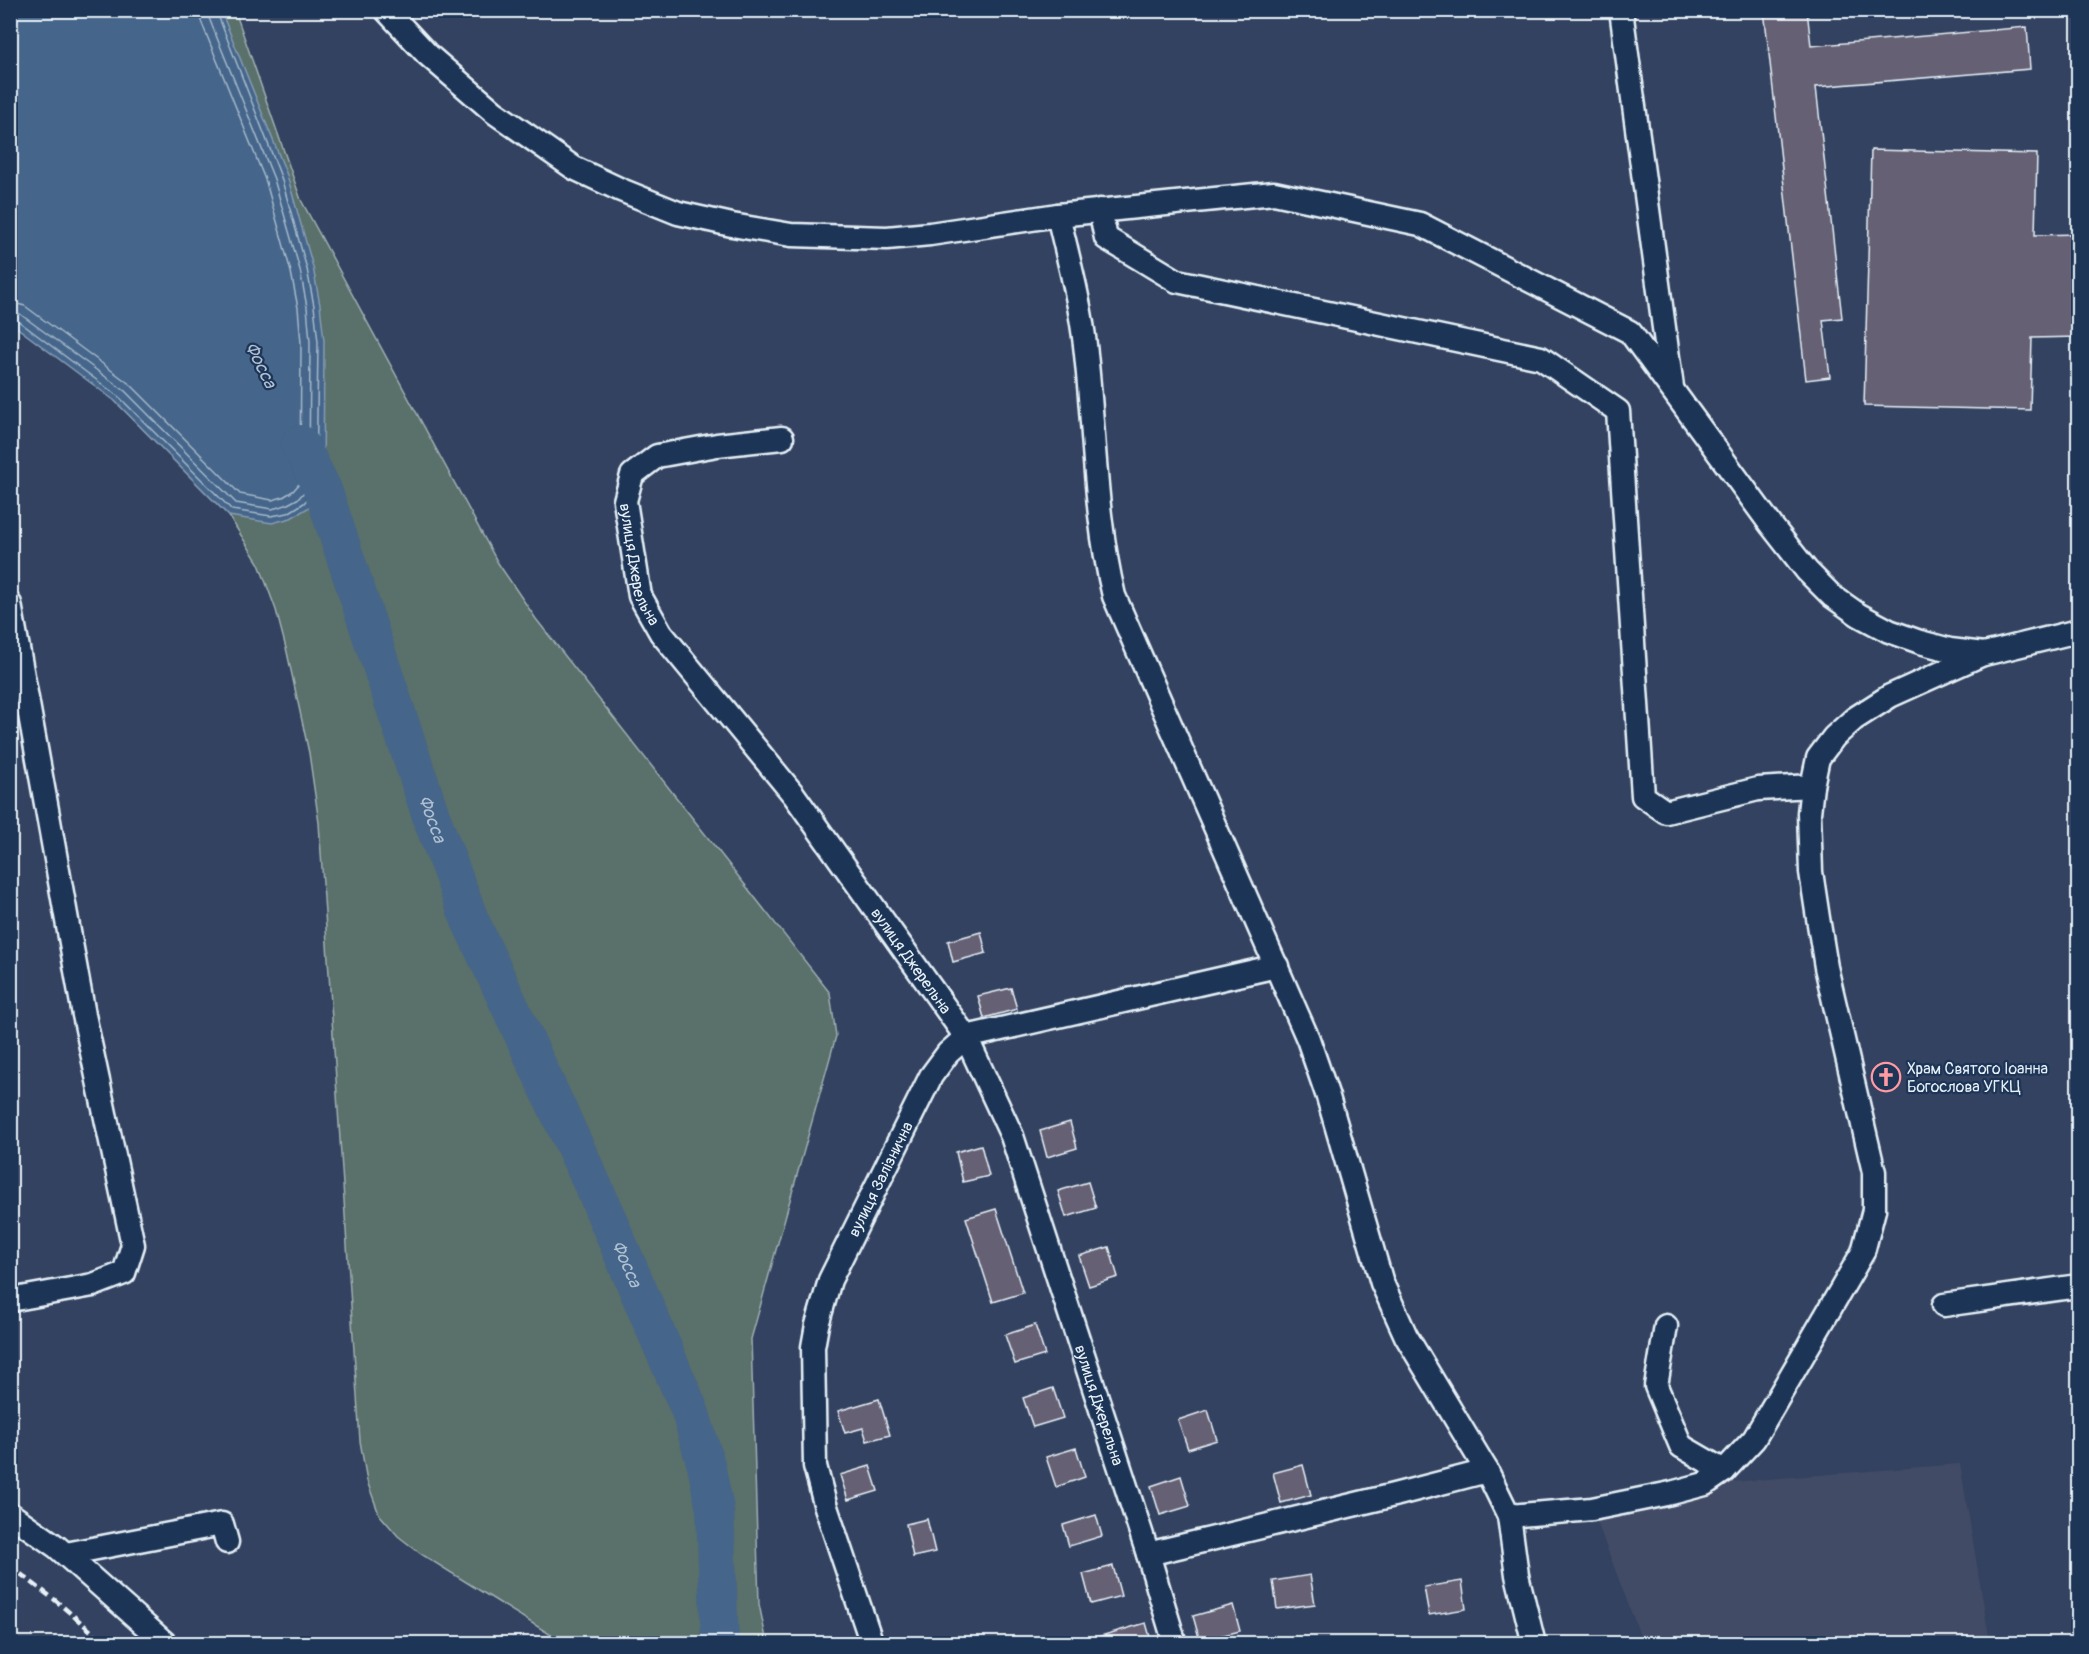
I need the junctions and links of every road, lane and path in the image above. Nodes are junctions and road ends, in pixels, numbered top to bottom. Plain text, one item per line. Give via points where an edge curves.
1 (387, 10) edge
2 (1621, 10) edge
3 (1100, 210) junction
4 (1059, 215) junction
5 (1672, 390) junction
6 (782, 438) dead end
7 (10, 604) edge
8 (2079, 631) edge
9 (1984, 654) junction
10 (1812, 786) junction
11 (1277, 966) junction
12 (966, 1037) junction
13 (2079, 1286) edge
14 (10, 1300) edge
15 (1944, 1305) dead end
16 (1666, 1326) dead end
17 (1487, 1471) junction
18 (1725, 1471) junction
19 (10, 1514) edge
20 (1509, 1516) junction
21 (227, 1542) dead end
22 (66, 1554) junction
23 (1148, 1554) junction
24 (166, 1644) edge
25 (873, 1644) edge
26 (1175, 1644) edge
27 (1534, 1644) edge

1 - 4 street via 427,54 494,112 574,168 678,213 790,235 887,238
2 - 5 street
3 - 4 street
3 - 5 street via 1274,193 1420,224 1630,332
3 - 10 street via 1106,238 1177,281 1541,357 1618,411 1643,796 1666,812 1758,789
4 - 11 street via 1085,342 1102,533 1114,596
5 - 9 street via 1771,525 1832,596 1889,631 1950,651
6 - 12 street, вулиця Джерельна via 657,456 632,475 625,501 640,596 661,633 794,795
7 - 14 street via 84,1015 133,1245 124,1273 93,1285
8 - 9 street
9 - 10 street via 1890,696 1854,719 1818,758
10 - 18 street via 1811,872 1826,968 1875,1172 1874,1210 1863,1252 1754,1439
11 - 12 street
11 - 17 street via 1319,1068 1382,1283 1406,1336
12 - 23 street, вулиця Джерельна via 1012,1136
12 - 25 street, вулиця Залізнична via 931,1076 830,1280 816,1325 815,1466
13 - 15 street
16 - 18 street via 1656,1386 1660,1396 1681,1446
17 - 20 street
17 - 23 street
18 - 20 street via 1705,1484 1592,1509
19 - 22 street
20 - 27 street via 1517,1575
21 - 22 street via 222,1524
22 - 24 street
23 - 26 street, вулиця Джерельна

